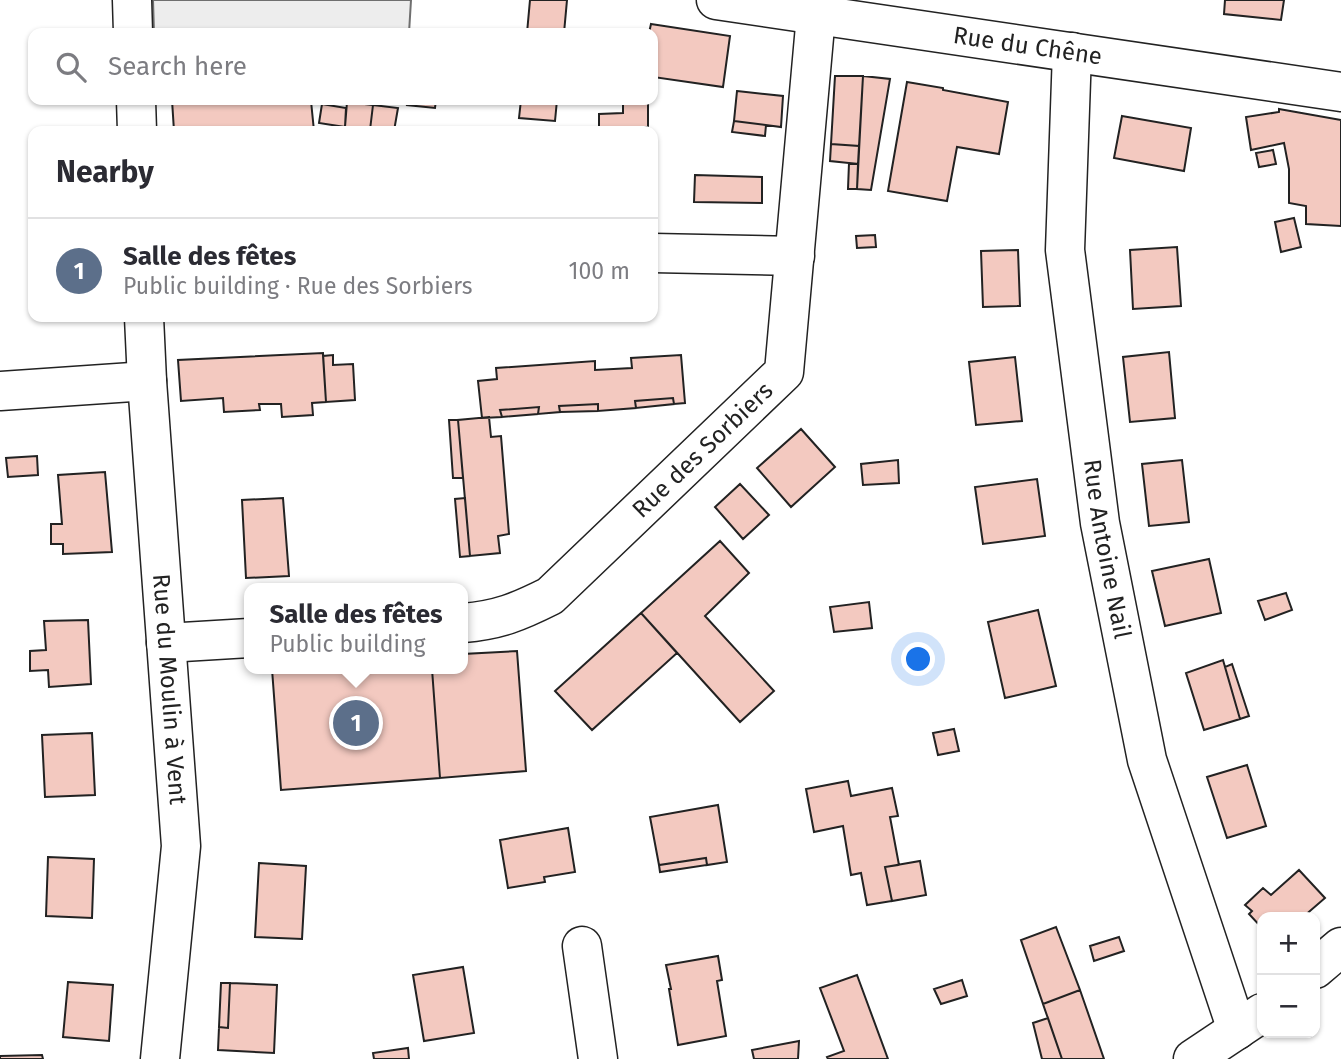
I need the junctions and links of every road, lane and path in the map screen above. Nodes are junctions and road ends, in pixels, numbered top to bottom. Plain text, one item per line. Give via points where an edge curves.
1 (132, 0) edge
2 (716, 0) edge
3 (816, 15) junction
4 (133, 28) edge
5 (1072, 52) junction
6 (1341, 92) edge
7 (136, 105) edge
8 (137, 126) edge
9 (658, 253) edge
10 (795, 256) junction
11 (144, 322) edge
12 (146, 381) junction
13 (0, 391) edge
14 (468, 623) edge
15 (244, 638) edge
16 (166, 643) junction
17 (582, 946) dead end
18 (1341, 947) edge
19 (1320, 965) edge
20 (1250, 1022) edge
21 (160, 1059) edge
22 (598, 1059) edge
23 (1194, 1059) edge

1 - 4 street
2 - 3 street, Rue du Chêne
3 - 5 street, Rue du Chêne
3 - 10 street, Rue des Sorbiers
5 - 6 street, Rue du Chêne
5 - 20 street, Rue Antoine Nail via 1065,250 1100,523 1147,760
7 - 8 street
9 - 10 street
10 - 14 street, Rue des Sorbiers via 784,372 550,596 518,612
11 - 12 street, Rue du Moulin à Vent
12 - 13 street
12 - 16 street, Rue du Moulin à Vent
15 - 16 street
16 - 21 street, Rue du Moulin à Vent via 181,846
17 - 22 street
18 - 19 street
20 - 23 street

